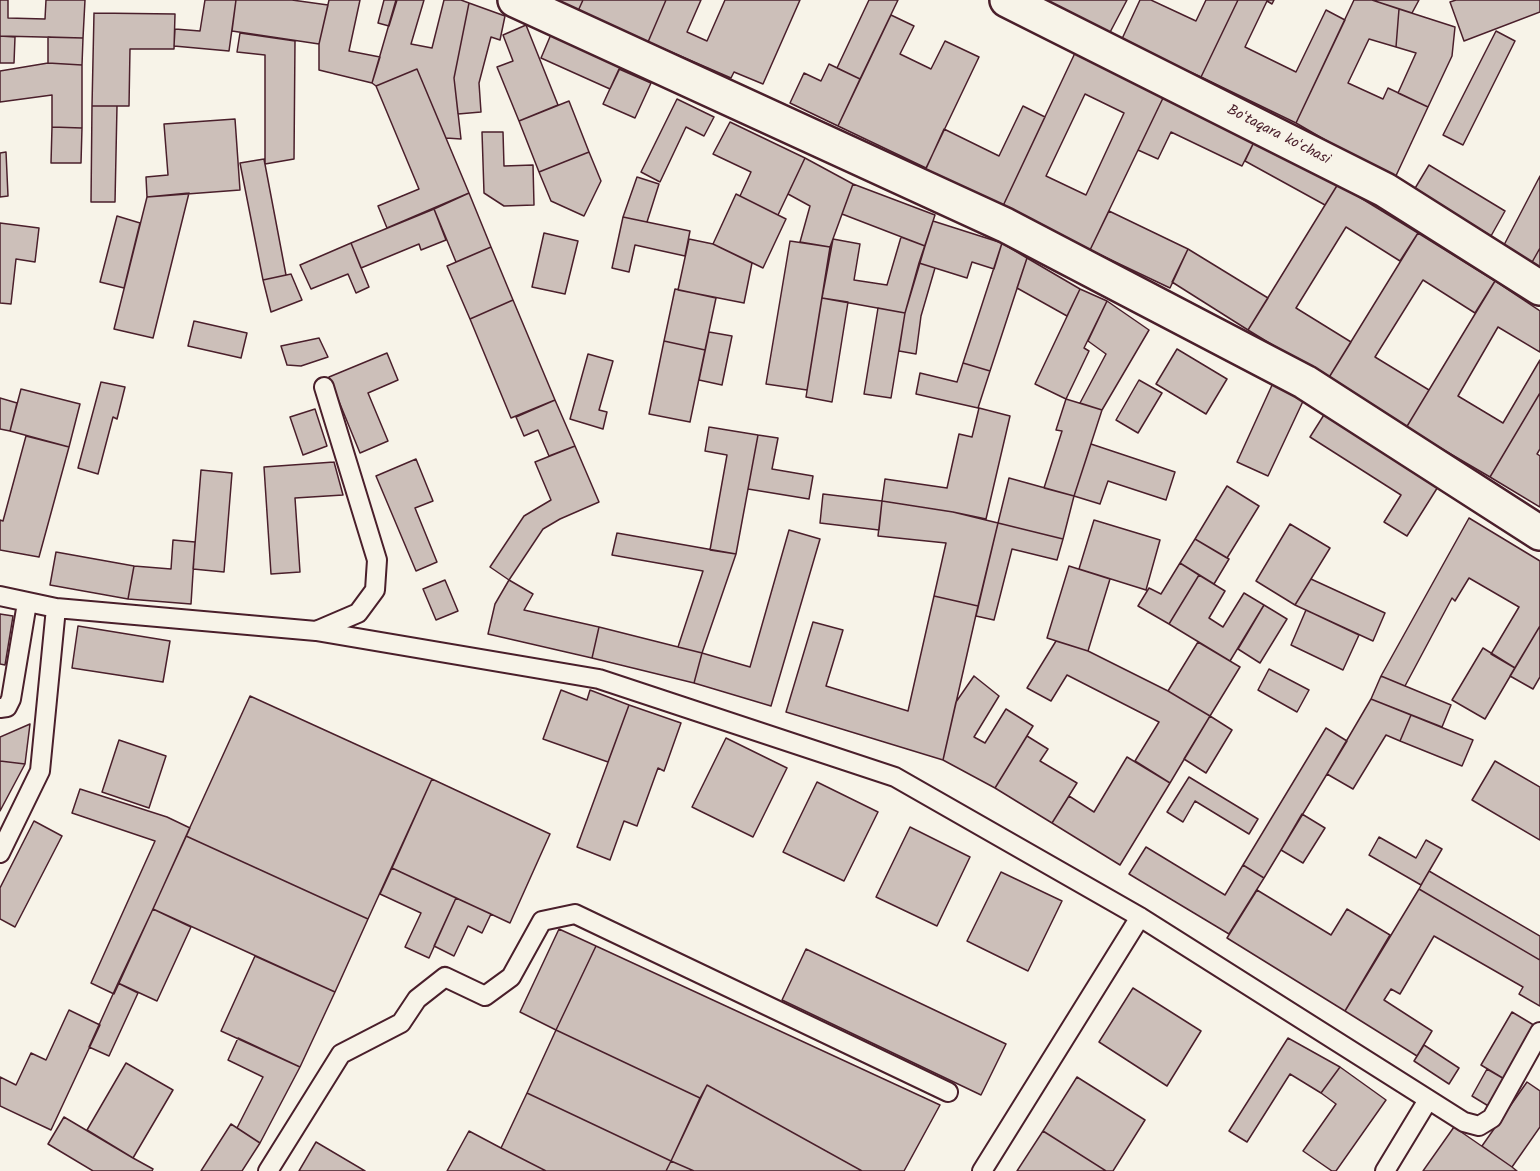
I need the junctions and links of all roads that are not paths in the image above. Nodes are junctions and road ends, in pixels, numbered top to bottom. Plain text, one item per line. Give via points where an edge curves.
1 (515, 0) edge
2 (1006, 0) edge
3 (1540, 288) edge
4 (324, 387) dead end
5 (1540, 533) edge
6 (0, 596) edge
7 (27, 603) junction
8 (56, 608) junction
9 (316, 631) junction
10 (0, 708) edge
11 (0, 853) edge
12 (1140, 917) junction
13 (1540, 1032) edge
14 (948, 1092) dead end
15 (1428, 1100) junction
16 (268, 1171) edge
17 (982, 1171) edge
18 (1385, 1171) edge

1 - 5 street via 1005,225 1305,382
2 - 3 street, Boʻtaqara koʻchasi via 1385,190
4 - 9 lane via 377,560 375,590 358,614
6 - 7 lane
7 - 8 lane
7 - 10 lane via 11,699 7,707
8 - 9 lane
8 - 11 lane via 40,771
9 - 12 lane via 599,679 895,777
12 - 15 lane
12 - 17 lane
13 - 15 lane via 1492,1118 1479,1126 1464,1122
14 - 16 lane via 575,914 542,921 511,977 485,996 445,977 417,999 401,1023 340,1054
15 - 18 lane

